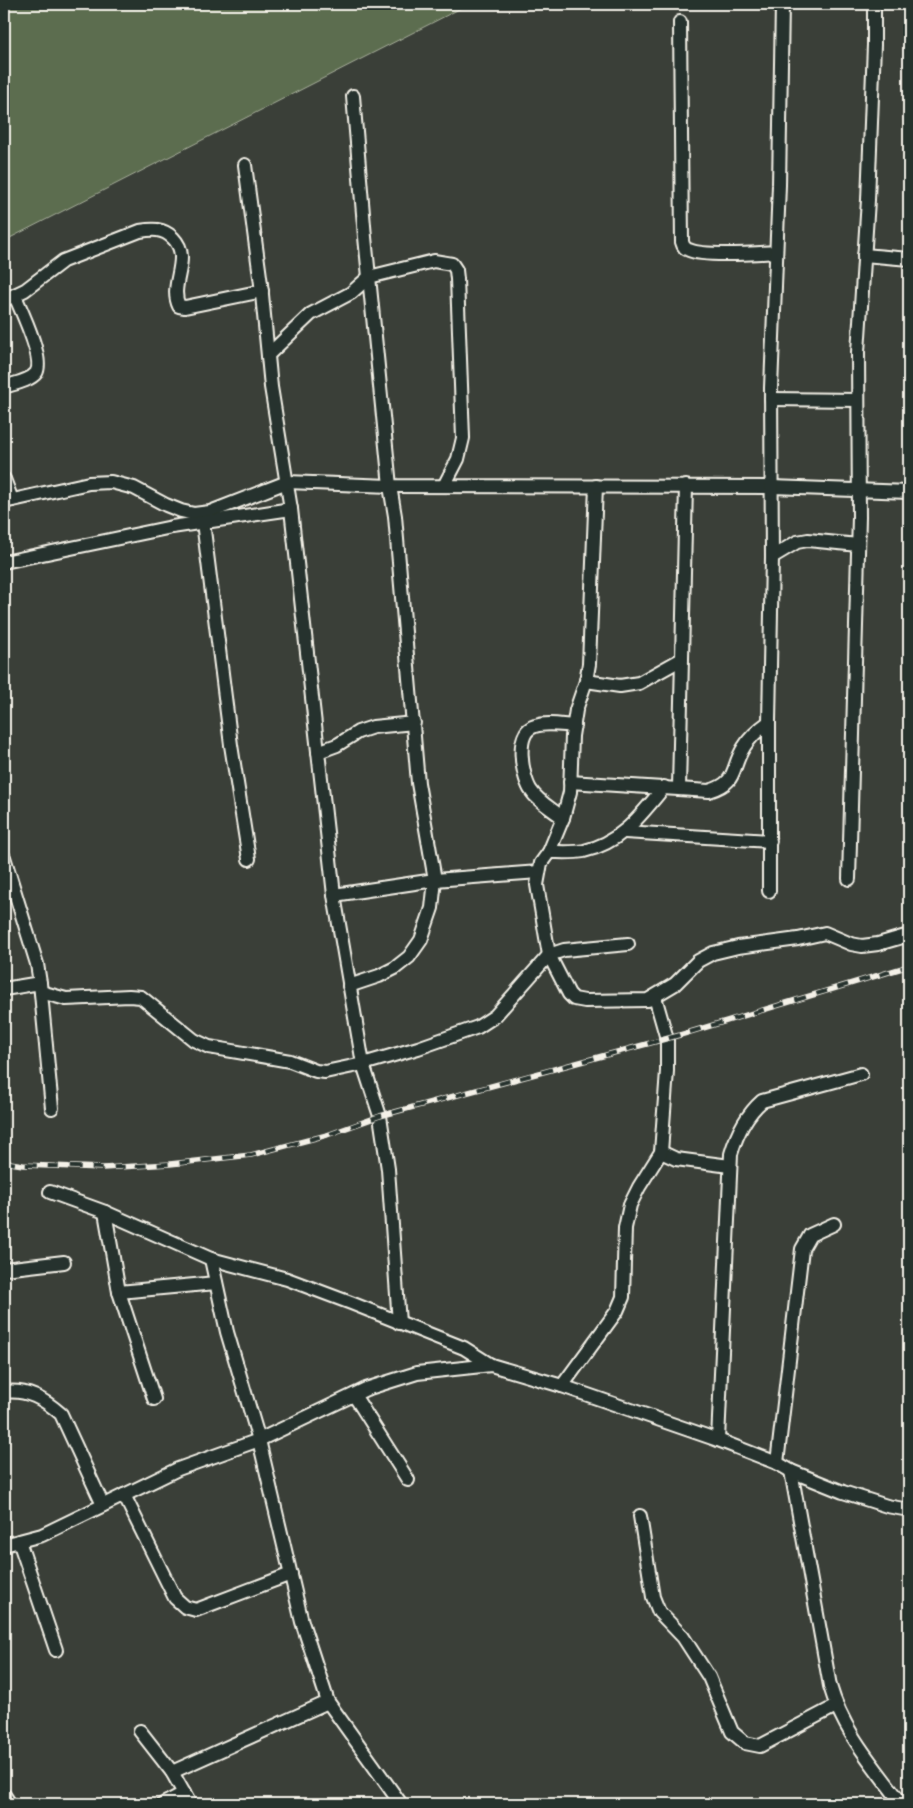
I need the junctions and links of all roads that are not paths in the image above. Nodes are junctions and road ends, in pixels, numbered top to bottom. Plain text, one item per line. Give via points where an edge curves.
1 (782, 4) edge
2 (874, 4) edge
3 (680, 22) dead end
4 (353, 96) dead end
5 (245, 166) dead end
6 (776, 252) junction
7 (864, 254) junction
8 (909, 260) edge
9 (369, 277) junction
10 (262, 291) junction
11 (10, 298) edge
12 (268, 355) junction
13 (4, 387) edge
14 (771, 399) junction
15 (858, 400) junction
16 (4, 479) edge
17 (287, 482) junction
18 (390, 486) junction
19 (444, 486) junction
20 (596, 486) junction
21 (686, 486) junction
22 (772, 487) junction
23 (858, 490) junction
24 (909, 492) edge
25 (8, 501) edge
26 (291, 509) junction
27 (203, 522) junction
28 (858, 545) junction
29 (772, 557) junction
30 (4, 562) edge
31 (682, 659) junction
32 (586, 681) junction
33 (769, 722) junction
34 (414, 723) junction
35 (574, 726) junction
36 (318, 752) junction
37 (570, 782) junction
38 (664, 787) junction
39 (679, 788) junction
40 (563, 818) junction
41 (625, 832) junction
42 (770, 841) junction
43 (549, 852) junction
44 (4, 857) edge
45 (249, 860) dead end
46 (539, 872) junction
47 (849, 879) dead end
48 (435, 880) junction
49 (9, 891) edge
50 (769, 891) dead end
51 (334, 895) junction
52 (909, 935) edge
53 (628, 944) dead end
54 (549, 955) junction
55 (349, 986) junction
56 (40, 987) junction
57 (4, 989) edge
58 (655, 997) junction
59 (363, 1064) junction
60 (861, 1074) dead end
61 (52, 1108) dead end
62 (661, 1152) junction
63 (730, 1166) junction
64 (50, 1192) dead end
65 (105, 1212) junction
66 (834, 1224) dead end
67 (211, 1259) junction
68 (64, 1262) dead end
69 (4, 1269) edge
70 (216, 1283) junction
71 (119, 1292) junction
72 (399, 1323) junction
73 (491, 1365) junction
74 (562, 1386) junction
75 (4, 1392) edge
76 (354, 1395) junction
77 (154, 1399) dead end
78 (259, 1440) junction
79 (718, 1440) junction
80 (778, 1463) junction
81 (791, 1471) junction
82 (408, 1480) dead end
83 (124, 1495) junction
84 (103, 1505) junction
85 (909, 1510) edge
86 (640, 1516) dead end
87 (19, 1541) junction
88 (4, 1545) edge
89 (290, 1574) junction
90 (56, 1650) dead end
91 (328, 1702) junction
92 (836, 1706) junction
93 (140, 1731) dead end
94 (172, 1772) junction
95 (184, 1793) junction
96 (4, 1795) edge
97 (10, 1804) edge
98 (162, 1804) edge
99 (190, 1804) edge
100 (401, 1804) edge
101 (902, 1804) edge

1 - 6 street
2 - 7 street
3 - 6 street via 680,204 684,247 705,253
4 - 9 street
5 - 10 street
6 - 14 street
7 - 8 street
7 - 15 street
9 - 12 street via 351,293 311,314
9 - 18 street
9 - 19 street via 434,262 452,264 456,270 463,438 458,460
10 - 11 street via 179,306 176,294 181,261 179,244 168,234 152,229 63,261
10 - 12 street
11 - 13 street via 36,353 38,368 32,377
12 - 17 street
14 - 15 street
14 - 22 street
15 - 23 street
16 - 25 street
17 - 18 street
17 - 25 street via 210,512 194,514 112,482 89,483
17 - 26 street
18 - 19 street
18 - 34 street
19 - 20 street
20 - 21 street
20 - 32 street
21 - 22 street
21 - 31 street
22 - 23 street
22 - 29 street
23 - 24 street
23 - 28 street
26 - 27 street
26 - 36 street
27 - 30 street
27 - 45 street
28 - 29 street via 808,540 797,542
28 - 47 street
29 - 33 street
31 - 32 street via 639,683 620,686
31 - 39 street
32 - 35 street
33 - 39 street via 743,748 726,784 709,791
33 - 42 street
34 - 36 street via 373,727
34 - 48 street via 418,783
35 - 37 street
35 - 40 street via 533,726 524,735 524,773 530,790
36 - 51 street
37 - 38 street
37 - 40 street
38 - 39 street
38 - 41 street
40 - 43 street
41 - 42 street
41 - 43 street via 609,842 583,851
42 - 50 street
43 - 46 street
44 - 49 street
46 - 48 street
46 - 54 street via 537,885
48 - 51 street
48 - 55 street via 432,908 421,940 409,957 379,976
49 - 56 street via 37,964
51 - 55 street
52 - 58 street via 862,946 825,934 713,953
53 - 54 street via 564,950
54 - 58 street via 574,999 616,1002
54 - 59 street via 495,1016 478,1027
55 - 59 street
56 - 57 street
56 - 59 street via 66,999 141,997 194,1040 209,1047 290,1060 325,1072
56 - 61 street
58 - 62 street via 667,1039
59 - 72 street via 380,1116 388,1168
60 - 63 street via 762,1101 751,1110 736,1137
62 - 63 street via 676,1159
62 - 74 street via 630,1205 625,1228 623,1297 617,1311
63 - 79 street
64 - 65 street
65 - 67 street
65 - 71 street
66 - 80 street via 810,1235 802,1249
67 - 70 street
67 - 72 street via 287,1279
68 - 69 street
70 - 71 street
70 - 78 street
71 - 77 street
72 - 73 street via 464,1348
73 - 74 street
73 - 76 street via 417,1373 366,1388
74 - 79 street
75 - 84 street via 30,1393 61,1414
76 - 78 street
76 - 82 street
78 - 83 street via 178,1469
78 - 89 street
79 - 80 street
80 - 81 street
81 - 85 street via 843,1492
81 - 92 street
83 - 84 street
83 - 89 street via 175,1598 185,1607 196,1610
84 - 87 street via 42,1535
86 - 92 street via 653,1597 659,1612 683,1637 708,1677 732,1732 745,1743 760,1746
87 - 88 street
87 - 90 street
89 - 91 street
91 - 94 street
91 - 100 street
92 - 101 street via 857,1745
93 - 94 street
94 - 95 street
95 - 98 street
95 - 99 street
96 - 97 street

